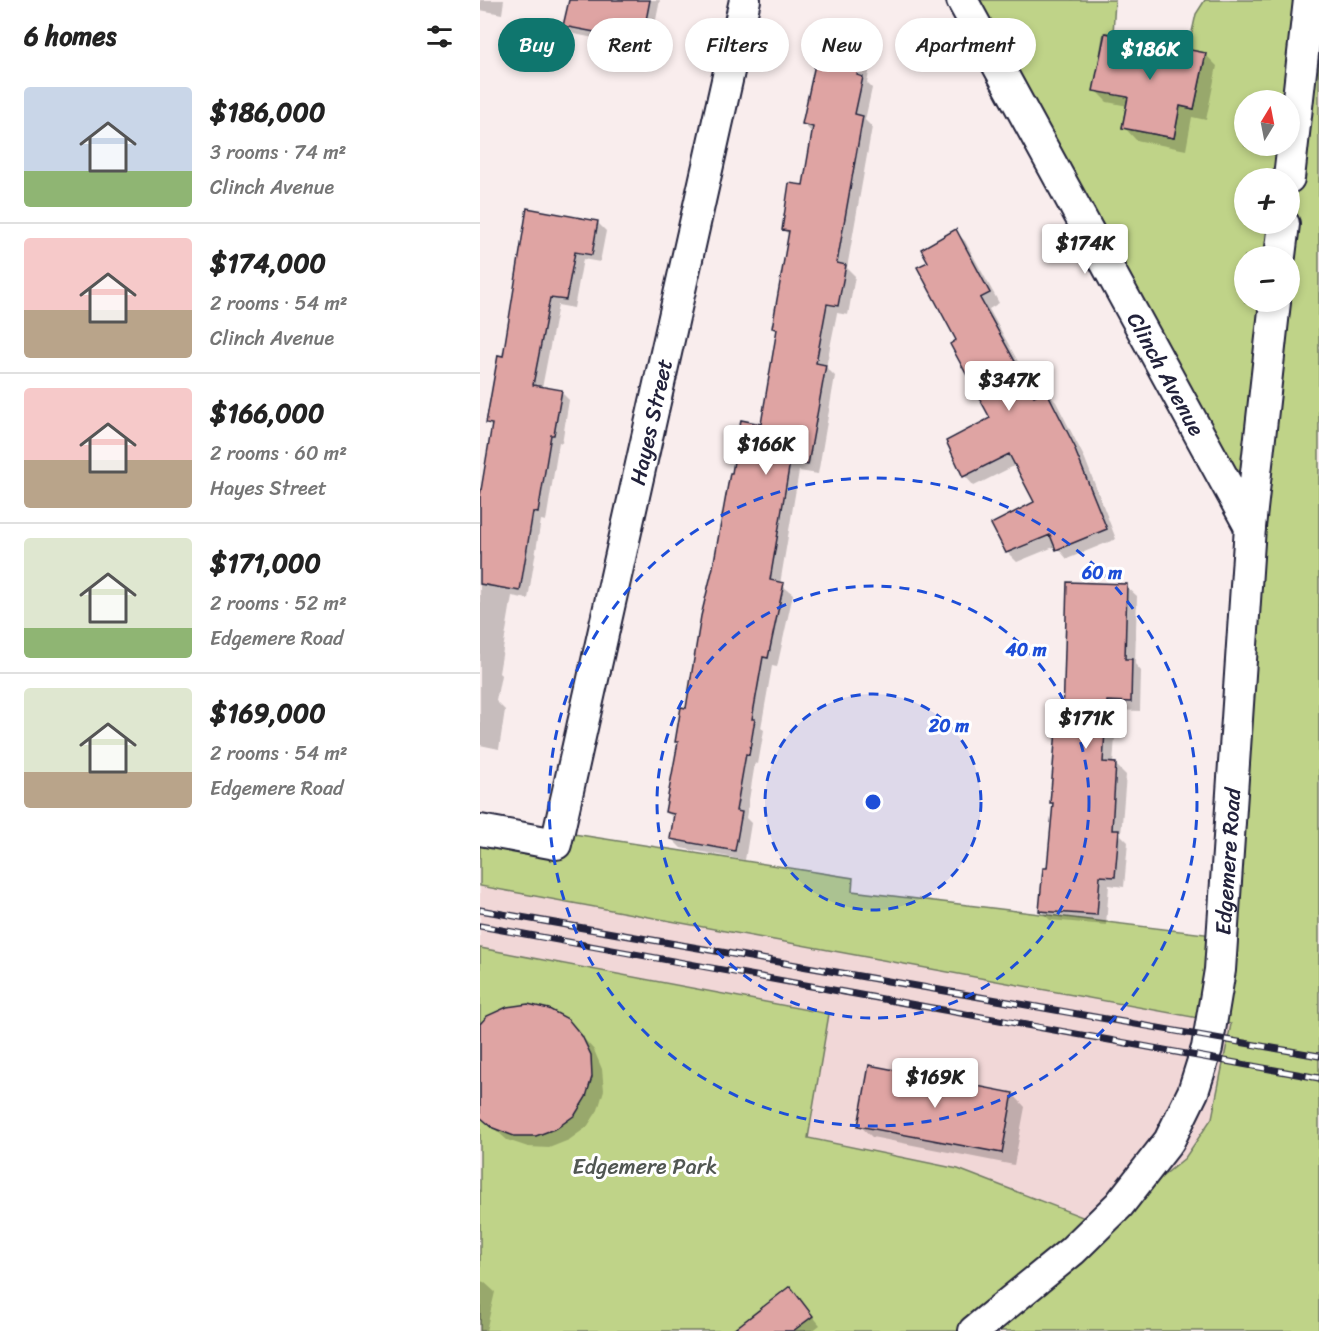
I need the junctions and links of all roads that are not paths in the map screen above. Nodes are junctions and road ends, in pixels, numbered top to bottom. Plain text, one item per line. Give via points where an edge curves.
1 (745, 0) edge
2 (962, 0) edge
3 (1309, 0) edge
4 (1290, 168) edge
5 (1274, 312) edge
6 (1250, 527) junction
7 (480, 830) edge
8 (974, 1331) edge

1 - 7 street, Hayes Street via 556,844
2 - 6 street, Clinch Avenue
3 - 4 street
5 - 6 street, Edgemere Road
6 - 8 street, Edgemere Road via 1220,970 1207,1048 1193,1092 1169,1142 1119,1205 1072,1251

